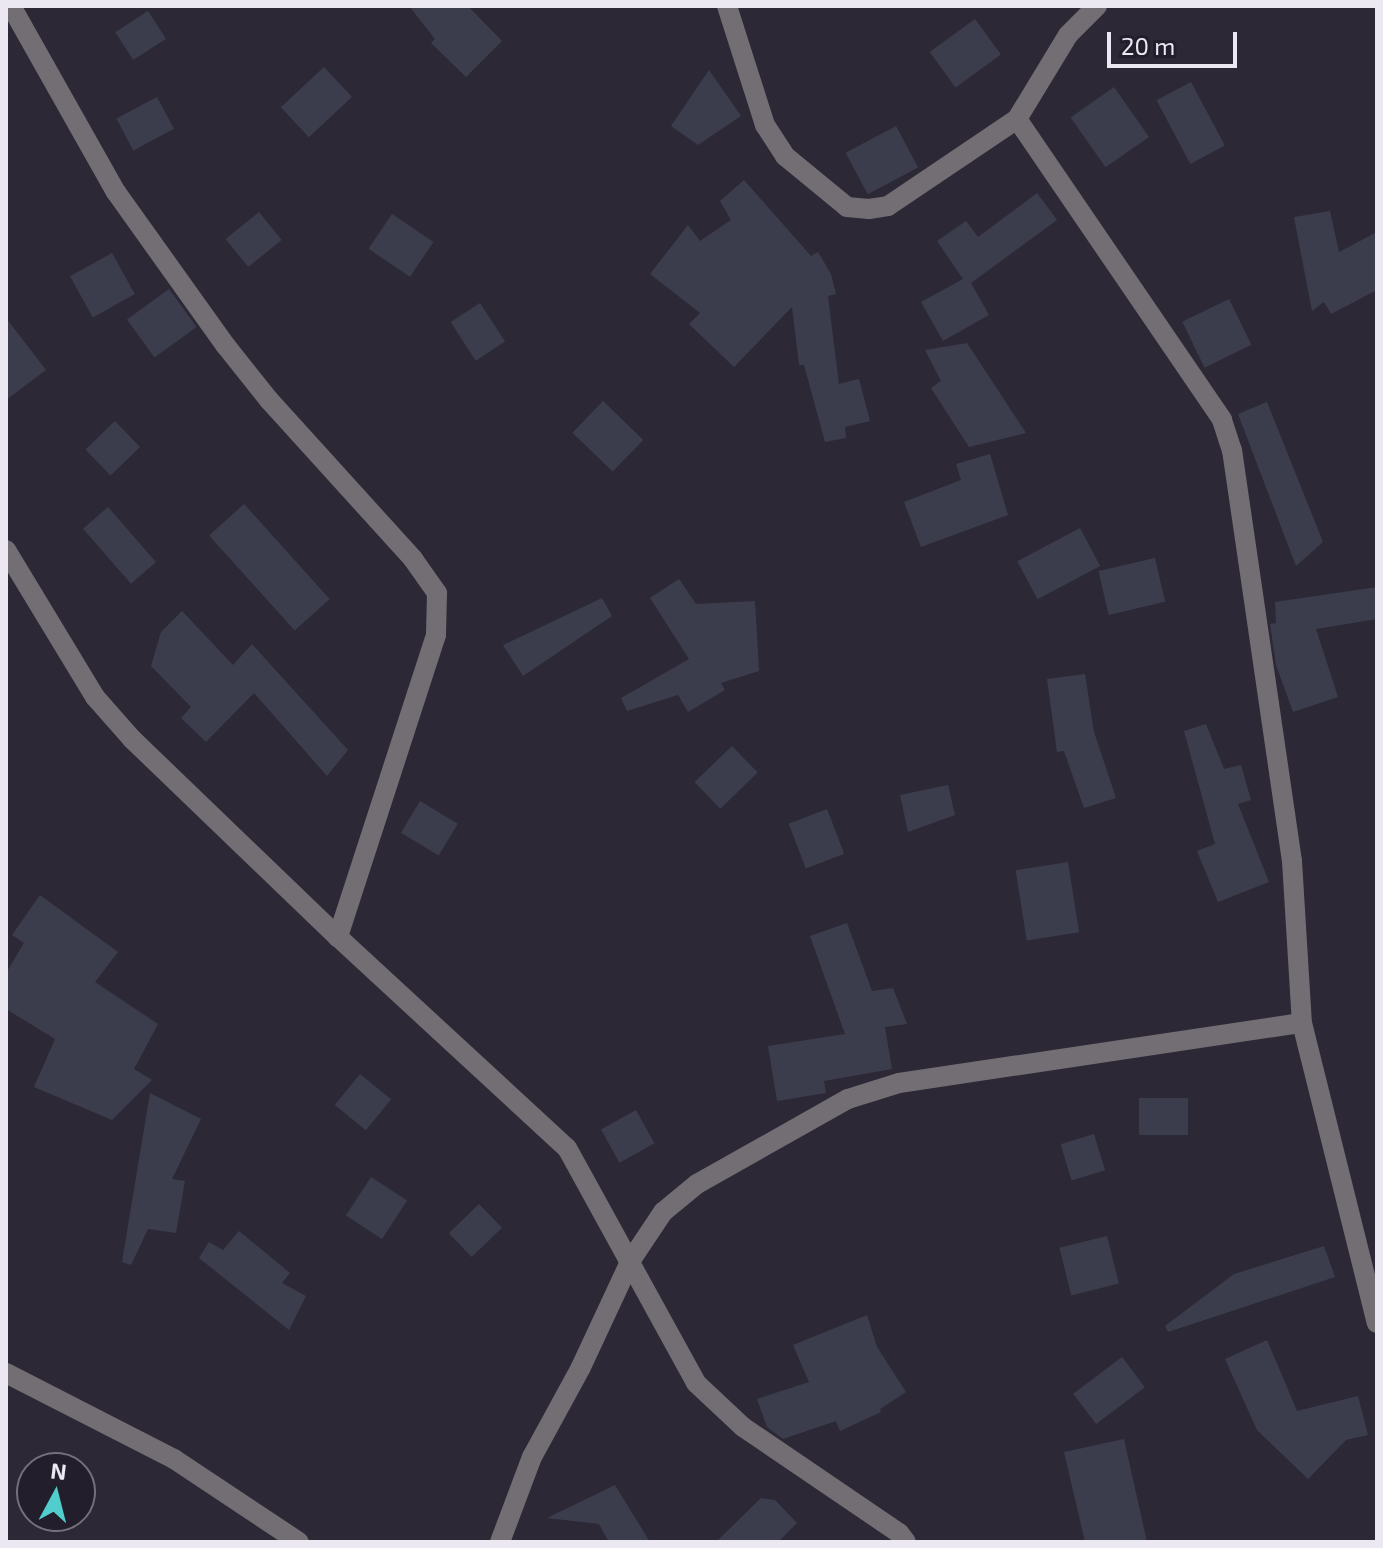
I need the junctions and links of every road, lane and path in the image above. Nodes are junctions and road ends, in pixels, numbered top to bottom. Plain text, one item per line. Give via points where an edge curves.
1 (11, 6) edge
2 (727, 6) edge
3 (1097, 6) edge
4 (1017, 119) junction
5 (6, 550) edge
6 (338, 937) junction
7 (1302, 1023) junction
8 (631, 1260) junction
9 (1377, 1323) edge
10 (6, 1373) edge
11 (299, 1542) edge
12 (500, 1542) edge
13 (906, 1542) edge

1 - 6 street via 116,192 226,346 437,593 436,635
2 - 4 street via 765,125 785,156 847,207 888,206
3 - 4 street via 1068,35
4 - 7 street via 1222,420 1232,450 1292,861
5 - 6 street via 95,697
6 - 8 street via 567,1148
7 - 8 street via 899,1083 848,1099 697,1184 663,1212
7 - 9 street
8 - 12 street via 532,1457
8 - 13 street via 696,1383 743,1427
10 - 11 street via 174,1459

